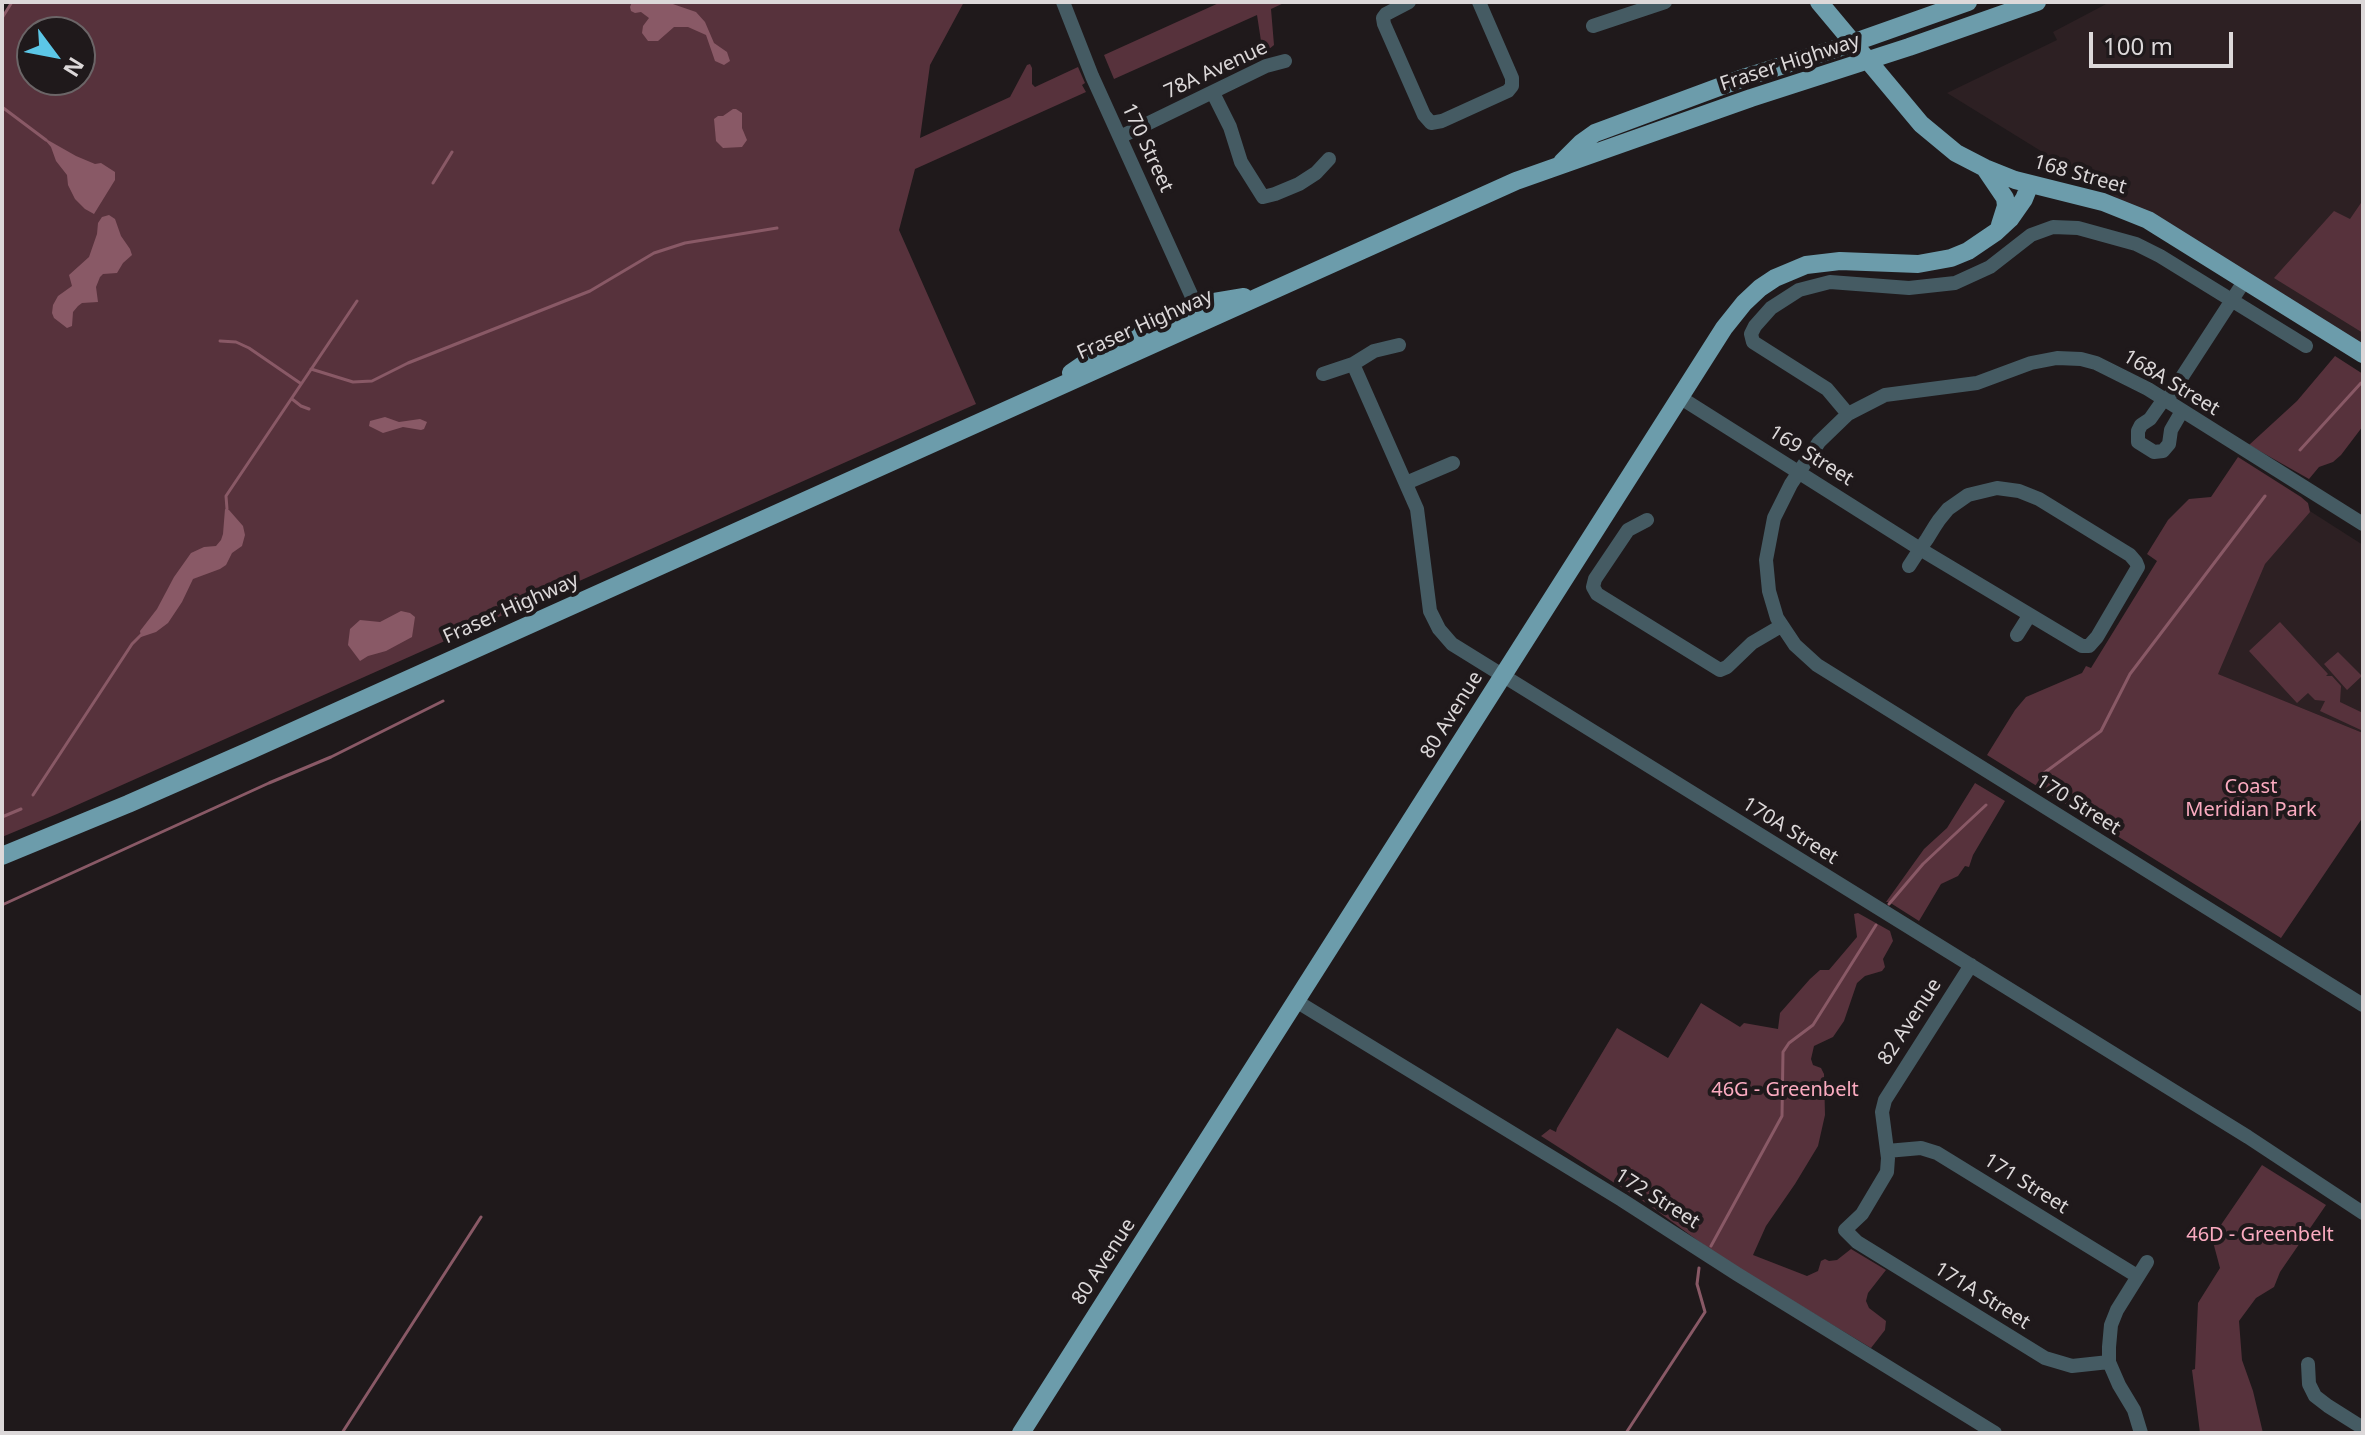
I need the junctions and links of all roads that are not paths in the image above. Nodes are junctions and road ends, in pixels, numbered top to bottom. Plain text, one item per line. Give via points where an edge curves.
1 (1063, 2) edge
2 (1409, 2) edge
3 (1479, 2) edge
4 (1665, 2) edge
5 (1968, 2) edge
6 (2037, 2) edge
7 (1822, 6) edge
8 (1593, 26) dead end
9 (1854, 42) junction
10 (1909, 47) junction
11 (1820, 54) junction
12 (1869, 60) junction
13 (1285, 61) dead end
14 (1894, 90) junction
15 (1213, 93) junction
16 (1120, 137) junction
17 (1329, 159) dead end
18 (1557, 166) junction
19 (1985, 168) junction
20 (2030, 184) junction
21 (1996, 232) junction
22 (2245, 280) junction
23 (1271, 293) junction
24 (2232, 301) junction
25 (1198, 310) junction
26 (1154, 330) junction
27 (1399, 345) dead end
28 (2306, 346) dead end
29 (2363, 354) edge
30 (1116, 363) junction
31 (1353, 364) junction
32 (1323, 374) dead end
33 (1036, 397) junction
34 (1681, 398) junction
35 (2165, 400) junction
36 (2182, 411) junction
37 (1848, 414) junction
38 (1453, 463) dead end
39 (1798, 472) junction
40 (1406, 483) junction
41 (1647, 520) dead end
42 (2363, 523) edge
43 (1920, 549) junction
44 (1909, 566) dead end
45 (2029, 616) junction
46 (1781, 626) junction
47 (2017, 635) dead end
48 (1502, 677) junction
49 (2, 856) edge
50 (1971, 965) junction
51 (1296, 1001) junction
52 (2363, 1005) edge
53 (1887, 1151) junction
54 (2363, 1213) edge
55 (1845, 1230) joint
56 (2147, 1262) dead end
57 (2137, 1276) junction
58 (2109, 1362) junction
59 (2308, 1364) dead end
60 (2363, 1428) edge
61 (1021, 1433) edge
62 (1995, 1433) edge
63 (2141, 1433) edge

1 - 16 street, 170 Street
2 - 3 street via 1383,18 1431,123 1512,86
4 - 8 street
5 - 9 main road, Fraser Highway
6 - 10 main road, Fraser Highway
7 - 9 main road, 168 Street
7 - 11 main road via 1826,42
9 - 11 main road, Fraser Highway
9 - 12 main road, 168 Street
10 - 12 main road, Fraser Highway
10 - 14 main road via 1896,60
11 - 18 main road, Fraser Highway via 1595,133
12 - 14 main road, 168 Street
12 - 18 main road, Fraser Highway
13 - 15 street, 78A Avenue
14 - 19 main road, 168 Street via 1944,144
15 - 16 street, 78A Avenue
15 - 17 street via 1241,162 1263,197 1299,184
16 - 25 street, 170 Street
18 - 23 main road, Fraser Highway
19 - 20 main road, 168 Street
19 - 21 main road via 2005,198
20 - 21 main road, 80 Avenue
20 - 22 main road, 168 Street via 2143,217
21 - 34 main road, 80 Avenue via 1968,251 1933,262 1824,262 1782,275 1744,303
22 - 24 street
22 - 29 main road, 168 Street
23 - 25 main road, Fraser Highway via 1214,302
23 - 30 main road, Fraser Highway
24 - 28 street
24 - 35 street
24 - 37 street via 2129,241 2072,227 2038,231 1998,262 1955,283 1904,288 1830,282 1799,290 1765,314 1751,334 1754,343 1827,389
25 - 26 main road, Fraser Highway
26 - 30 main road via 1119,354
26 - 33 main road, Fraser Highway via 1100,353
27 - 31 street
30 - 33 main road, Fraser Highway
31 - 32 street
31 - 40 street, 170A Street
33 - 49 main road, Fraser Highway via 251,750
34 - 39 street, 169 Street
34 - 48 main road, 80 Avenue
35 - 36 street, 168A Street
35 - 36 street via 2141,425 2138,442 2163,451
35 - 37 street, 168A Street via 2096,363 2057,358 1977,383 1885,395
36 - 42 street, 168A Street
37 - 39 street, 168A Street via 1826,433
38 - 40 street
39 - 43 street, 169 Street
39 - 46 street, 170 Street via 1777,510 1767,543 1767,575
40 - 48 street, 170A Street via 1418,512 1433,619 1452,644
41 - 46 street via 1628,530 1595,579 1593,589 1605,600 1720,670
43 - 44 street
43 - 45 street, 169 Street
43 - 45 street, 169 Street via 1959,500 2006,488 2039,499 2137,564 2097,637 2086,646
45 - 47 street
46 - 52 street, 170 Street via 1828,673
48 - 50 street, 170A Street
48 - 51 main road, 80 Avenue
50 - 53 street, 82 Avenue via 1885,1100
50 - 54 street, 170A Street
51 - 61 main road, 80 Avenue
51 - 62 street, 172 Street
53 - 55 street, 82 Avenue via 1883,1182
53 - 57 street, 171 Street via 1921,1148 1937,1153
55 - 58 street, 171A Street via 2045,1358 2072,1366
56 - 57 street
57 - 58 street via 2113,1318
58 - 63 street
59 - 60 street via 2315,1396

